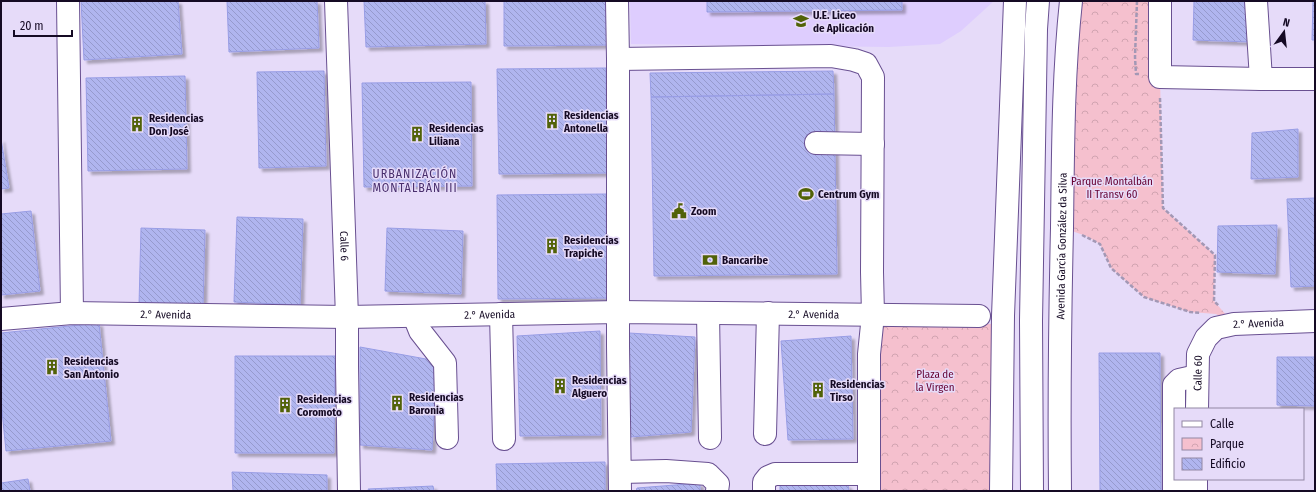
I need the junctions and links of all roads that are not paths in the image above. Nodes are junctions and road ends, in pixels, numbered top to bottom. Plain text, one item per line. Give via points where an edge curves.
1 (68, 1) edge
2 (336, 1) edge
3 (617, 1) edge
4 (1015, 1) edge
5 (1038, 1) edge
6 (1071, 1) edge
7 (1160, 1) edge
8 (1256, 1) edge
9 (618, 59) junction
10 (1262, 79) junction
11 (1315, 79) edge
12 (816, 143) dead end
13 (873, 144) junction
14 (619, 312) junction
15 (72, 313) junction
16 (708, 313) junction
17 (768, 313) junction
18 (500, 314) junction
19 (873, 315) junction
20 (414, 316) junction
21 (979, 316) dead end
22 (347, 317) junction
23 (1, 319) edge
24 (1315, 322) edge
25 (1206, 338) joint
26 (1197, 376) junction
27 (1197, 408) edge
28 (765, 434) dead end
29 (447, 438) dead end
30 (710, 438) dead end
31 (504, 439) dead end
32 (1196, 480) edge
33 (620, 482) edge
34 (869, 483) edge
35 (349, 491) edge
36 (718, 491) edge
37 (764, 491) edge
38 (1001, 491) edge
39 (1032, 491) edge
40 (1060, 491) edge
41 (1174, 491) edge
42 (1196, 491) edge

1 - 15 street
2 - 22 street, Calle 6
3 - 9 street
4 - 38 street via 1003,316
5 - 39 street via 1031,321
6 - 40 street, Avenida García González da Silva via 1063,113
7 - 10 street via 1160,77
8 - 10 street
9 - 13 street via 831,56 866,64 874,77
9 - 14 street
10 - 11 street
12 - 13 street
13 - 19 street
14 - 16 street, 2.° Avenida
14 - 18 street, 2.° Avenida
14 - 33 street
15 - 22 street, 2.° Avenida
15 - 23 street, 2.° Avenida
16 - 17 street, 2.° Avenida
16 - 30 street
17 - 19 street, 2.° Avenida
17 - 28 street
18 - 20 street, 2.° Avenida
18 - 31 street
19 - 21 street, 2.° Avenida
19 - 34 street via 869,354
20 - 22 street, 2.° Avenida
20 - 29 street via 420,331 445,363
22 - 35 street, Calle 6
24 - 25 street, 2.° Avenida via 1234,324 1216,328
25 - 26 street, Calle 60 via 1198,354
26 - 27 street, Calle 60
26 - 41 street via 1179,380 1174,385
32 - 42 street
33 - 36 street via 666,471 708,474 718,484
34 - 37 street via 775,474 768,476 764,482

